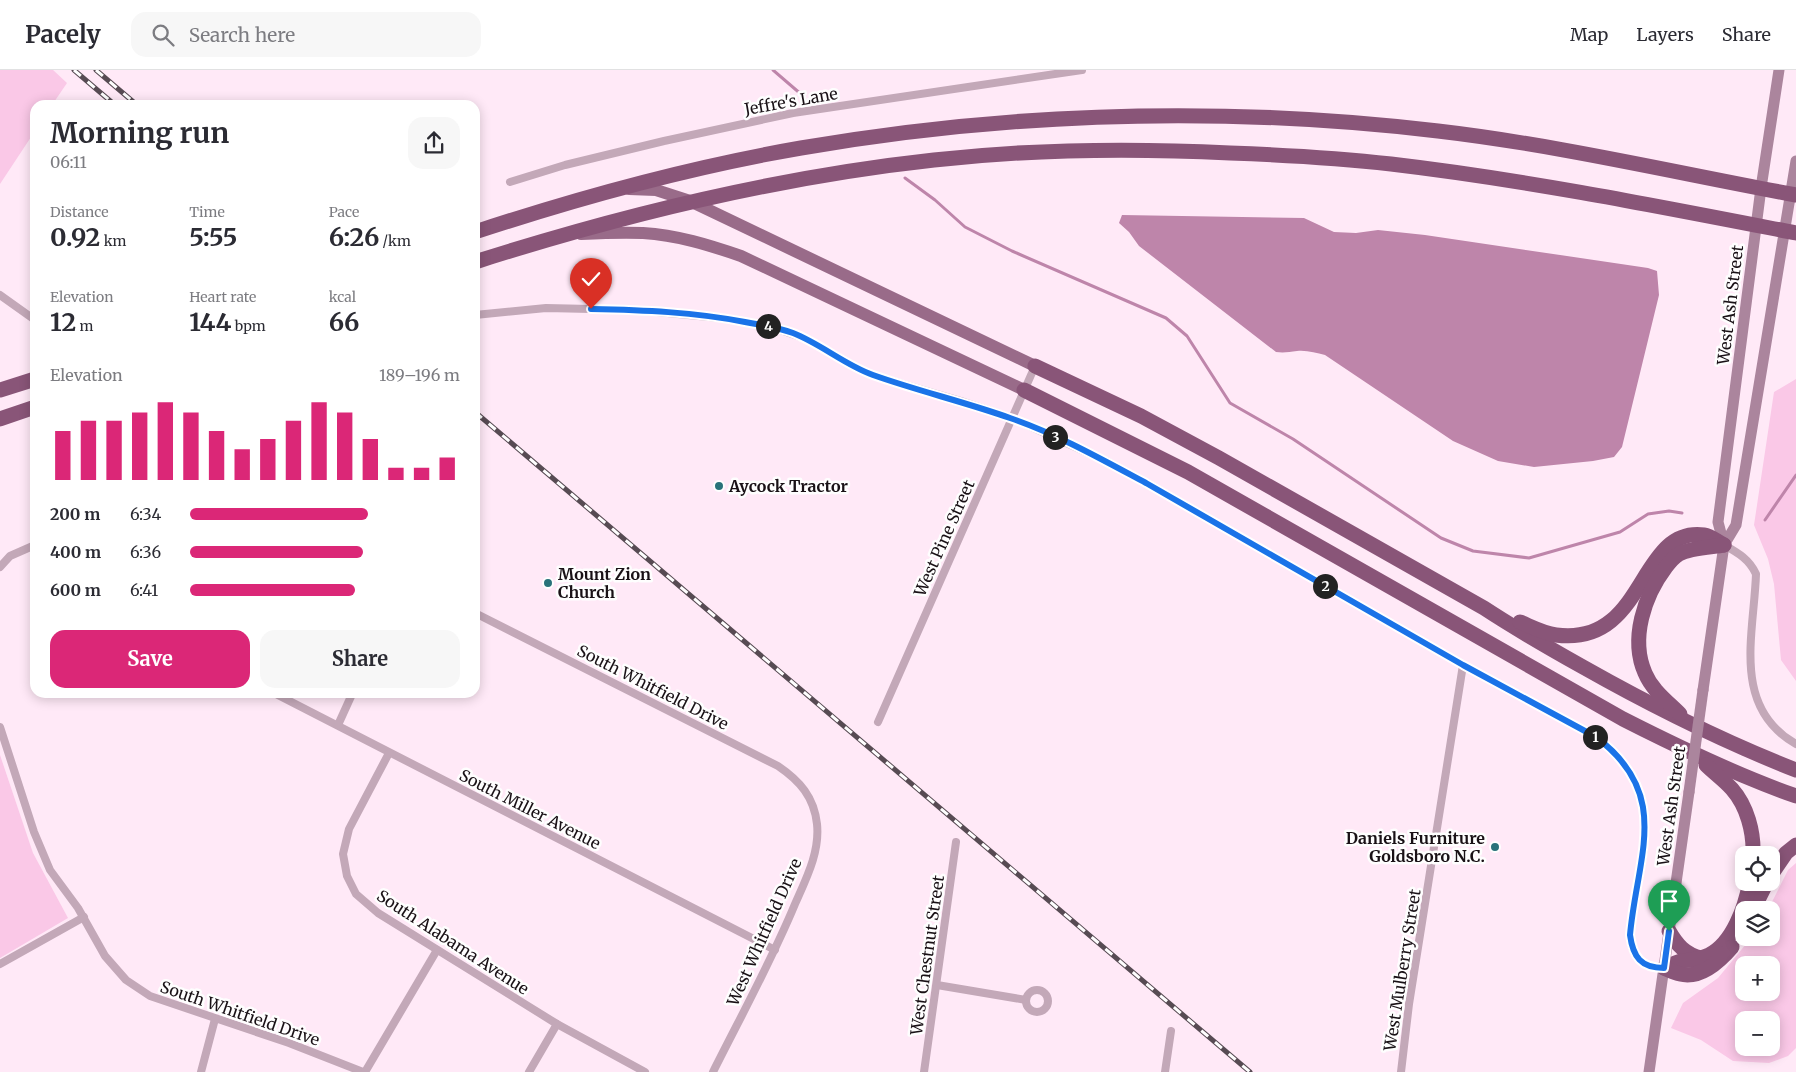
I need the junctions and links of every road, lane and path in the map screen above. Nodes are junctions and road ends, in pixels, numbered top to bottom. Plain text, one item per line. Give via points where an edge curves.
1 (1082, 70) edge
2 (1779, 70) edge
3 (1796, 162) edge
4 (510, 182) dead end
5 (1761, 188) junction
6 (617, 190) junction
7 (1793, 194) edge
8 (690, 201) junction
9 (1756, 226) junction
10 (480, 230) edge
11 (1791, 232) edge
12 (561, 235) junction
13 (480, 260) edge
14 (0, 295) edge
15 (480, 315) edge
16 (30, 316) edge
17 (1035, 366) junction
18 (30, 381) edge
19 (0, 390) edge
20 (1024, 390) junction
21 (30, 409) edge
22 (1012, 418) junction
23 (0, 419) edge
24 (1724, 545) junction
25 (30, 547) edge
26 (0, 567) edge
27 (1484, 608) junction
28 (480, 616) edge
29 (1463, 665) junction
30 (284, 698) edge
31 (350, 698) edge
32 (878, 722) dead end
33 (338, 725) junction
34 (1691, 725) junction
35 (0, 727) edge
36 (1796, 744) edge
37 (389, 753) junction
38 (1697, 757) junction
39 (1796, 770) edge
40 (1796, 796) edge
41 (810, 798) joint
42 (956, 842) dead end
43 (1796, 845) edge
44 (1752, 846) edge
45 (1780, 862) edge
46 (1748, 891) edge
47 (84, 917) junction
48 (1669, 931) junction
49 (1735, 944) edge
50 (437, 950) junction
51 (775, 950) junction
52 (1701, 958) junction
53 (0, 964) edge
54 (1664, 968) junction
55 (936, 985) junction
56 (1026, 1000) dead end
57 (215, 1019) junction
58 (557, 1024) junction
59 (1171, 1032) dead end
60 (201, 1072) edge
61 (364, 1072) edge
62 (529, 1072) edge
63 (645, 1072) edge
64 (713, 1072) edge
65 (924, 1072) edge
66 (1165, 1072) edge
67 (1401, 1072) edge
68 (1649, 1072) edge

1 - 4 street, Jeffre's Lane via 793,113 565,165
2 - 5 main road, West Ash Street
3 - 7 main road, West Ash Street
5 - 6 highway via 1539,146 1439,131 1324,121 1195,116 1094,117 904,133 799,148
5 - 7 highway
5 - 9 main road, West Ash Street
6 - 8 main road via 656,190
6 - 10 highway
7 - 11 main road, West Ash Street
8 - 9 highway via 811,177 937,160 1087,150 1180,150 1301,156 1472,174
8 - 12 highway
8 - 17 main road
9 - 11 highway
9 - 24 main road, West Ash Street via 1718,522
11 - 24 main road, West Ash Street via 1736,525
12 - 13 highway
12 - 20 main road via 643,233 706,244 741,256
14 - 16 street
15 - 22 street via 546,308 636,310 730,319 772,327 809,340 872,375
17 - 20 street, West Pine Street
17 - 27 highway via 1141,416 1219,458
18 - 19 highway
20 - 22 street, West Pine Street
20 - 38 highway via 1188,472 1623,719
21 - 23 highway
22 - 29 street via 1108,462
22 - 32 street, West Pine Street
24 - 27 highway via 1705,535 1691,535 1671,543 1619,615 1587,633 1554,635
24 - 34 highway via 1691,550 1675,557 1651,590 1640,627 1639,651 1648,680
24 - 36 street via 1742,555 1756,574 1749,647 1754,692 1771,723
24 - 48 main road, West Ash Street, bridge
25 - 26 street via 10,556
27 - 34 highway via 1522,633
28 - 41 street, South Whitfield Drive via 778,766 798,781
29 - 54 street via 1596,737 1626,765 1639,791 1645,820 1631,944 1643,964
29 - 67 street, West Mulberry Street
30 - 33 street, South Miller Avenue
31 - 33 street
33 - 37 street, South Miller Avenue
34 - 39 highway
35 - 47 street, South Whitfield Drive via 34,832 50,870
37 - 50 street, South Alabama Avenue via 349,829 343,854 346,876 356,894 378,913
37 - 51 street, South Miller Avenue
38 - 40 highway
38 - 44 highway via 1740,799 1750,825
41 - 51 street, West Whitfield Drive via 817,823 816,846
42 - 55 street, West Chestnut Street
43 - 45 highway
46 - 52 highway via 1731,932 1716,950
47 - 53 street
47 - 57 street, South Whitfield Drive via 105,956 126,980 150,996
48 - 52 highway via 1680,947
48 - 54 main road, West Ash Street
49 - 54 highway via 1707,969 1696,973 1680,975
50 - 58 street, South Alabama Avenue
50 - 61 street
51 - 64 street, West Whitfield Drive
52 - 54 highway
54 - 68 main road, West Ash Street
55 - 56 street
55 - 65 street, West Chestnut Street
57 - 60 street
57 - 61 street, South Whitfield Drive via 288,1042
58 - 62 street
58 - 63 street, South Alabama Avenue
59 - 66 street

